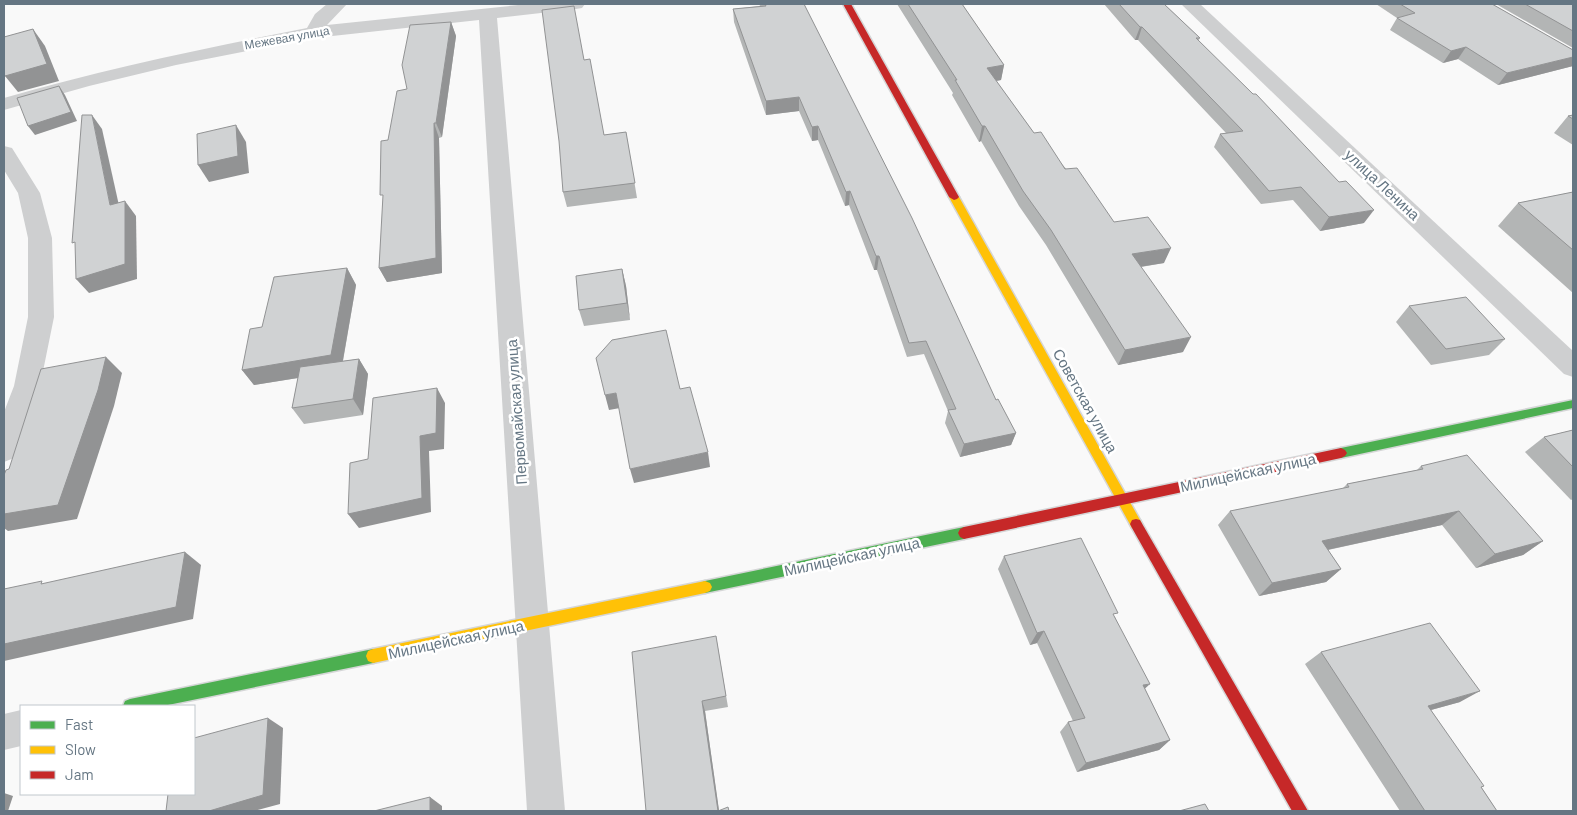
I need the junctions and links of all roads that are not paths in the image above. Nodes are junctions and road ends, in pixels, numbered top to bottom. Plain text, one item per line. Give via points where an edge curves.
1 (338, 4) edge
2 (576, 4) edge
3 (847, 4) edge
4 (1190, 4) edge
5 (488, 13) junction
6 (314, 32) junction
7 (4, 104) edge
8 (4, 153) edge
9 (1573, 367) edge
10 (1573, 404) edge
11 (4, 450) edge
12 (1122, 499) junction
13 (532, 624) junction
14 (135, 705) edge
15 (20, 728) edge
16 (4, 732) edge
17 (546, 811) edge
18 (1300, 811) edge

1 - 6 street via 321,18
2 - 5 street, Межевая улица
3 - 12 street, Советская улица
4 - 9 street, улица Ленина
5 - 6 street, Межевая улица
5 - 13 street, Первомайская улица
6 - 7 street, Межевая улица via 167,61
8 - 11 street via 29,193 40,238 41,318 27,386
10 - 12 street, Милицейская улица
12 - 13 street, Милицейская улица
12 - 18 street, Советская улица
13 - 14 street, Милицейская улица
13 - 17 street, Первомайская улица
15 - 16 street

